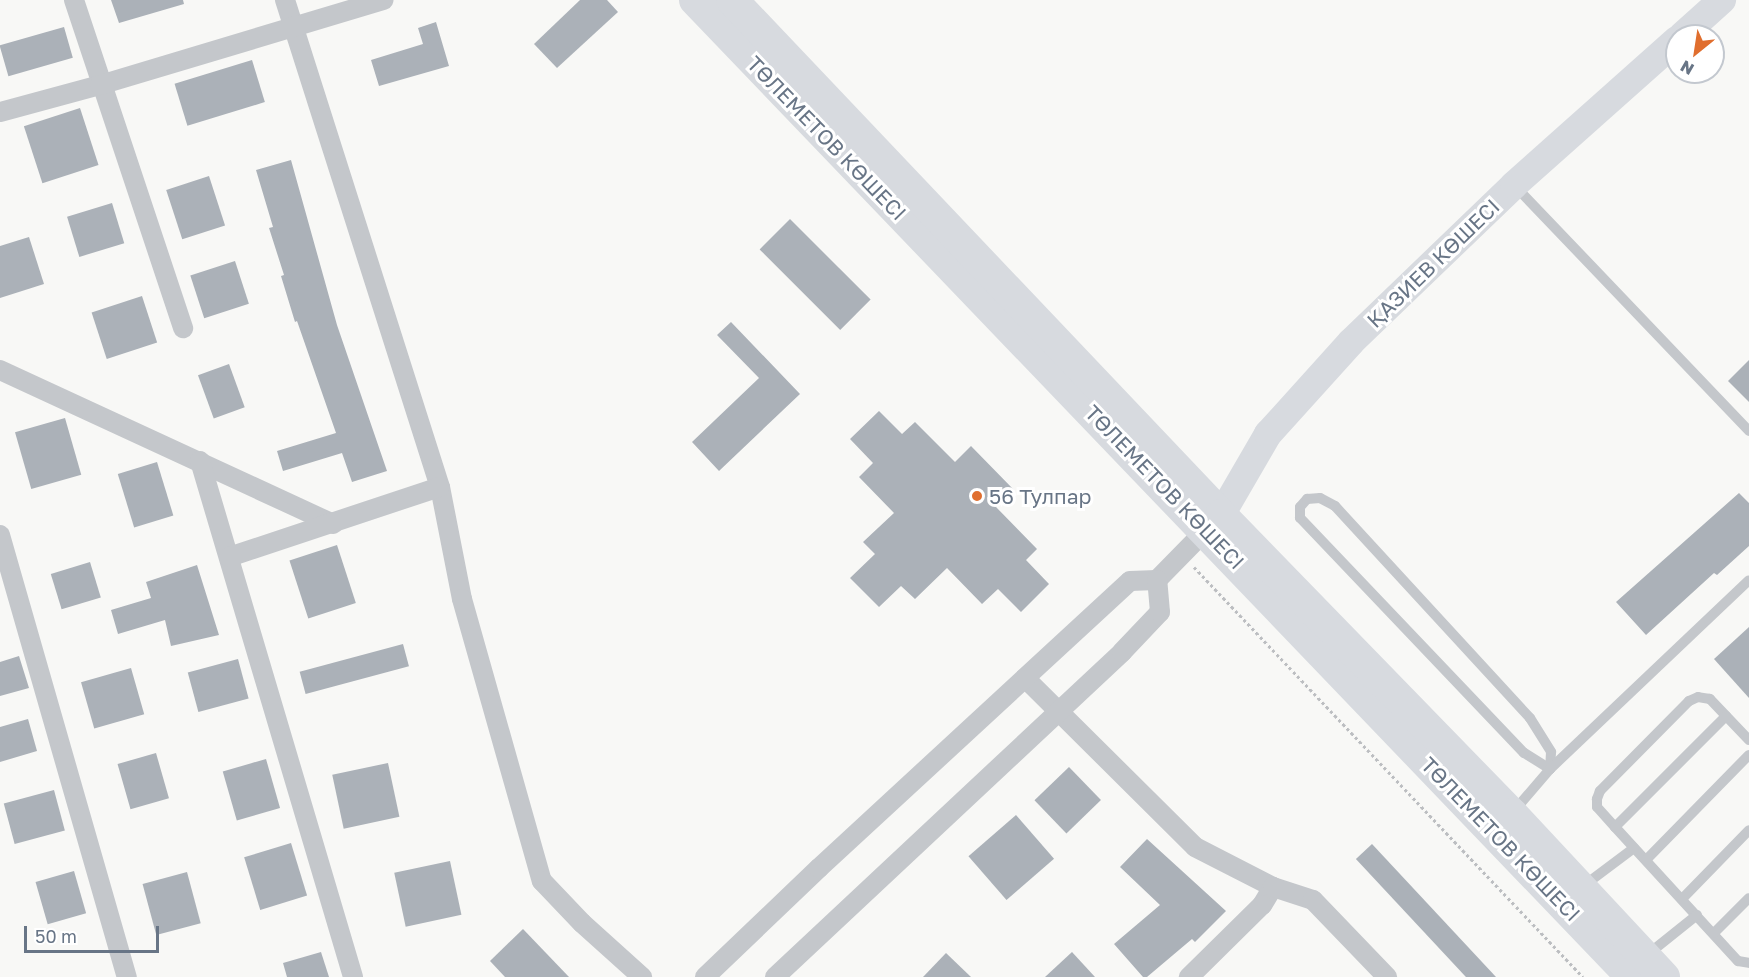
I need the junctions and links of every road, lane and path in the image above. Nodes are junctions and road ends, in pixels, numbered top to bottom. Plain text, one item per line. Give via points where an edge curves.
1 (74, 0) edge
2 (285, 0) edge
3 (384, 0) edge
4 (695, 0) edge
5 (1722, 0) edge
6 (740, 1) edge
7 (1695, 24) edge
8 (293, 27) junction
9 (1665, 51) edge
10 (100, 85) junction
11 (0, 112) edge
12 (1514, 185) junction
13 (966, 262) junction
14 (183, 328) dead end
15 (0, 370) edge
16 (1749, 430) edge
17 (200, 461) junction
18 (440, 488) junction
19 (1213, 522) junction
20 (333, 524) junction
21 (0, 535) edge
22 (1182, 555) junction
23 (229, 557) junction
24 (1157, 580) junction
25 (1749, 580) edge
26 (1025, 678) junction
27 (1057, 712) junction
28 (1726, 716) junction
29 (1749, 740) edge
30 (1749, 756) edge
31 (1550, 770) junction
32 (1512, 814) junction
33 (1615, 827) junction
34 (1749, 830) edge
35 (1634, 848) junction
36 (1646, 860) junction
37 (1273, 887) junction
38 (1580, 889) junction
39 (1749, 898) edge
40 (1682, 899) junction
41 (1697, 915) junction
42 (1714, 933) junction
43 (1749, 963) edge
44 (1647, 970) edge
45 (127, 977) edge
46 (353, 977) edge
47 (642, 977) edge
48 (705, 977) edge
49 (775, 977) edge
50 (1189, 977) edge
51 (1386, 977) edge
52 (1583, 977) edge

1 - 10 street
2 - 8 street
3 - 8 street
4 - 13 main road, ТӨЛЕМЕТОВ КӨШЕСІ
5 - 7 street
6 - 13 main road, ТӨЛЕМЕТОВ КӨШЕСІ
8 - 10 street
8 - 18 street
9 - 12 street, ҚАЗИЕВ КӨШЕСІ
10 - 11 street
10 - 14 street
12 - 16 lane
12 - 19 street, ҚАЗИЕВ КӨШЕСІ via 1294,402 1268,434
13 - 19 main road, ТӨЛЕМЕТОВ КӨШЕСІ
15 - 17 street
17 - 20 street
17 - 23 street
18 - 20 street
18 - 47 street via 462,599 542,881
19 - 22 street
19 - 32 main road, ТӨЛЕМЕТОВ КӨШЕСІ
19 - 44 main road, ТӨЛЕМЕТОВ КӨШЕСІ
20 - 23 street
21 - 45 street
22 - 24 street
22 - 52 path
23 - 46 street
24 - 26 street via 1130,581
24 - 27 street via 1160,612
25 - 31 lane
26 - 27 street
26 - 48 street
27 - 37 street via 1195,847
27 - 49 street
28 - 29 lane
28 - 33 lane
28 - 33 lane via 1710,699 1689,701 1600,790 1597,807
30 - 36 lane
31 - 31 lane via 1551,752 1530,718 1335,506 1320,498 1307,499 1300,507 1300,518 1524,753
31 - 32 lane
32 - 38 main road, ТӨЛЕМЕТОВ КӨШЕСІ
33 - 35 lane
34 - 40 lane
35 - 36 lane
35 - 38 lane
36 - 40 lane
37 - 50 street via 1262,905
37 - 51 street via 1313,900
38 - 44 main road, ТӨЛЕМЕТОВ КӨШЕСІ
39 - 42 lane
40 - 41 lane
41 - 42 lane
41 - 44 lane
42 - 43 lane via 1738,961

